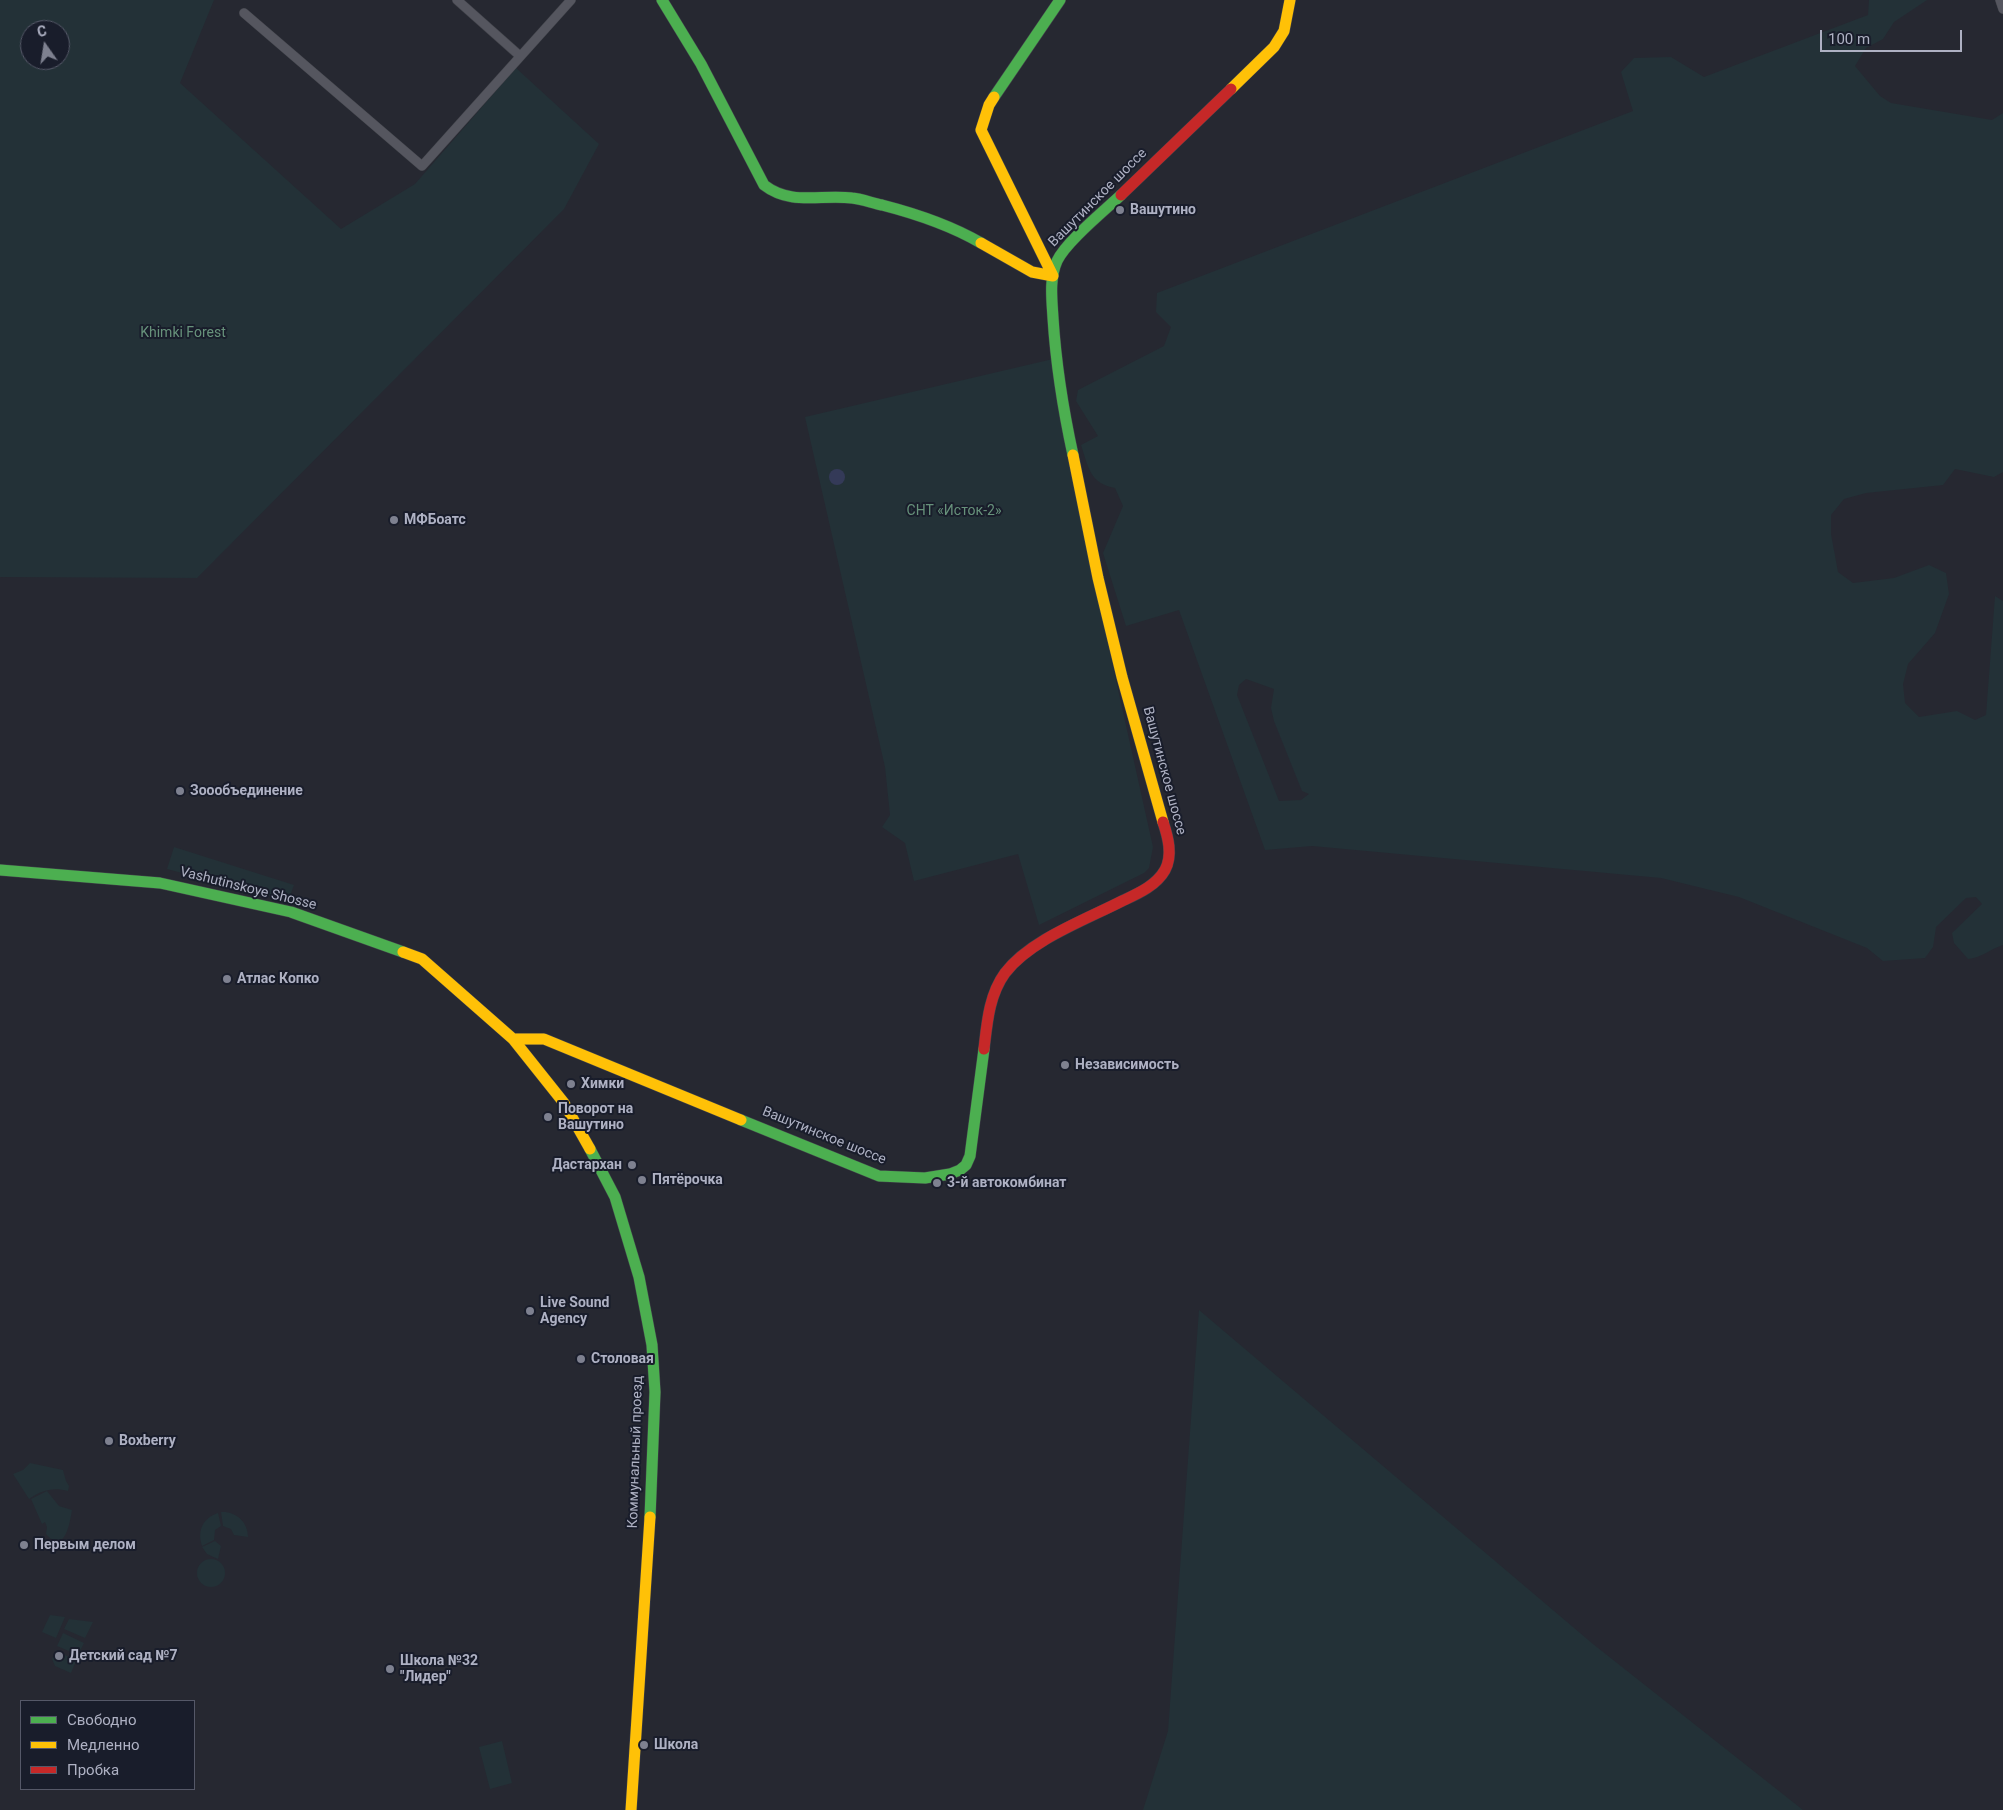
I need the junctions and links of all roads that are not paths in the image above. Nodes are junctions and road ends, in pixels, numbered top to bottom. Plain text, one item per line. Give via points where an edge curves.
1 (457, 0) edge
2 (571, 0) edge
3 (662, 0) edge
4 (1060, 0) edge
5 (1290, 0) edge
6 (2000, 0) edge
7 (2003, 9) edge
8 (244, 13) dead end
9 (520, 56) junction
10 (1053, 276) junction
11 (0, 870) edge
12 (513, 1040) junction
13 (631, 1810) edge

1 - 9 street
2 - 9 street
3 - 10 street via 701,64 764,185 774,193 799,199 852,198 913,213 960,231 1032,272
4 - 10 street via 989,105 981,130
5 - 10 street, Вашутинское шоссе via 1284,31 1274,47 1064,250
6 - 7 street
8 - 9 street via 422,166
10 - 12 street, Вашутинское шоссе via 1060,392 1098,578 1168,839 1169,860 1163,873 1142,891 1037,944 1003,974 988,1015 972,1139 965,1166 955,1172 926,1178 879,1176 544,1039
11 - 12 street, Vashutinskoye Shosse via 160,883 291,912 422,959
12 - 13 street, Коммунальный проезд via 569,1111 615,1197 639,1277 652,1345 654,1427

